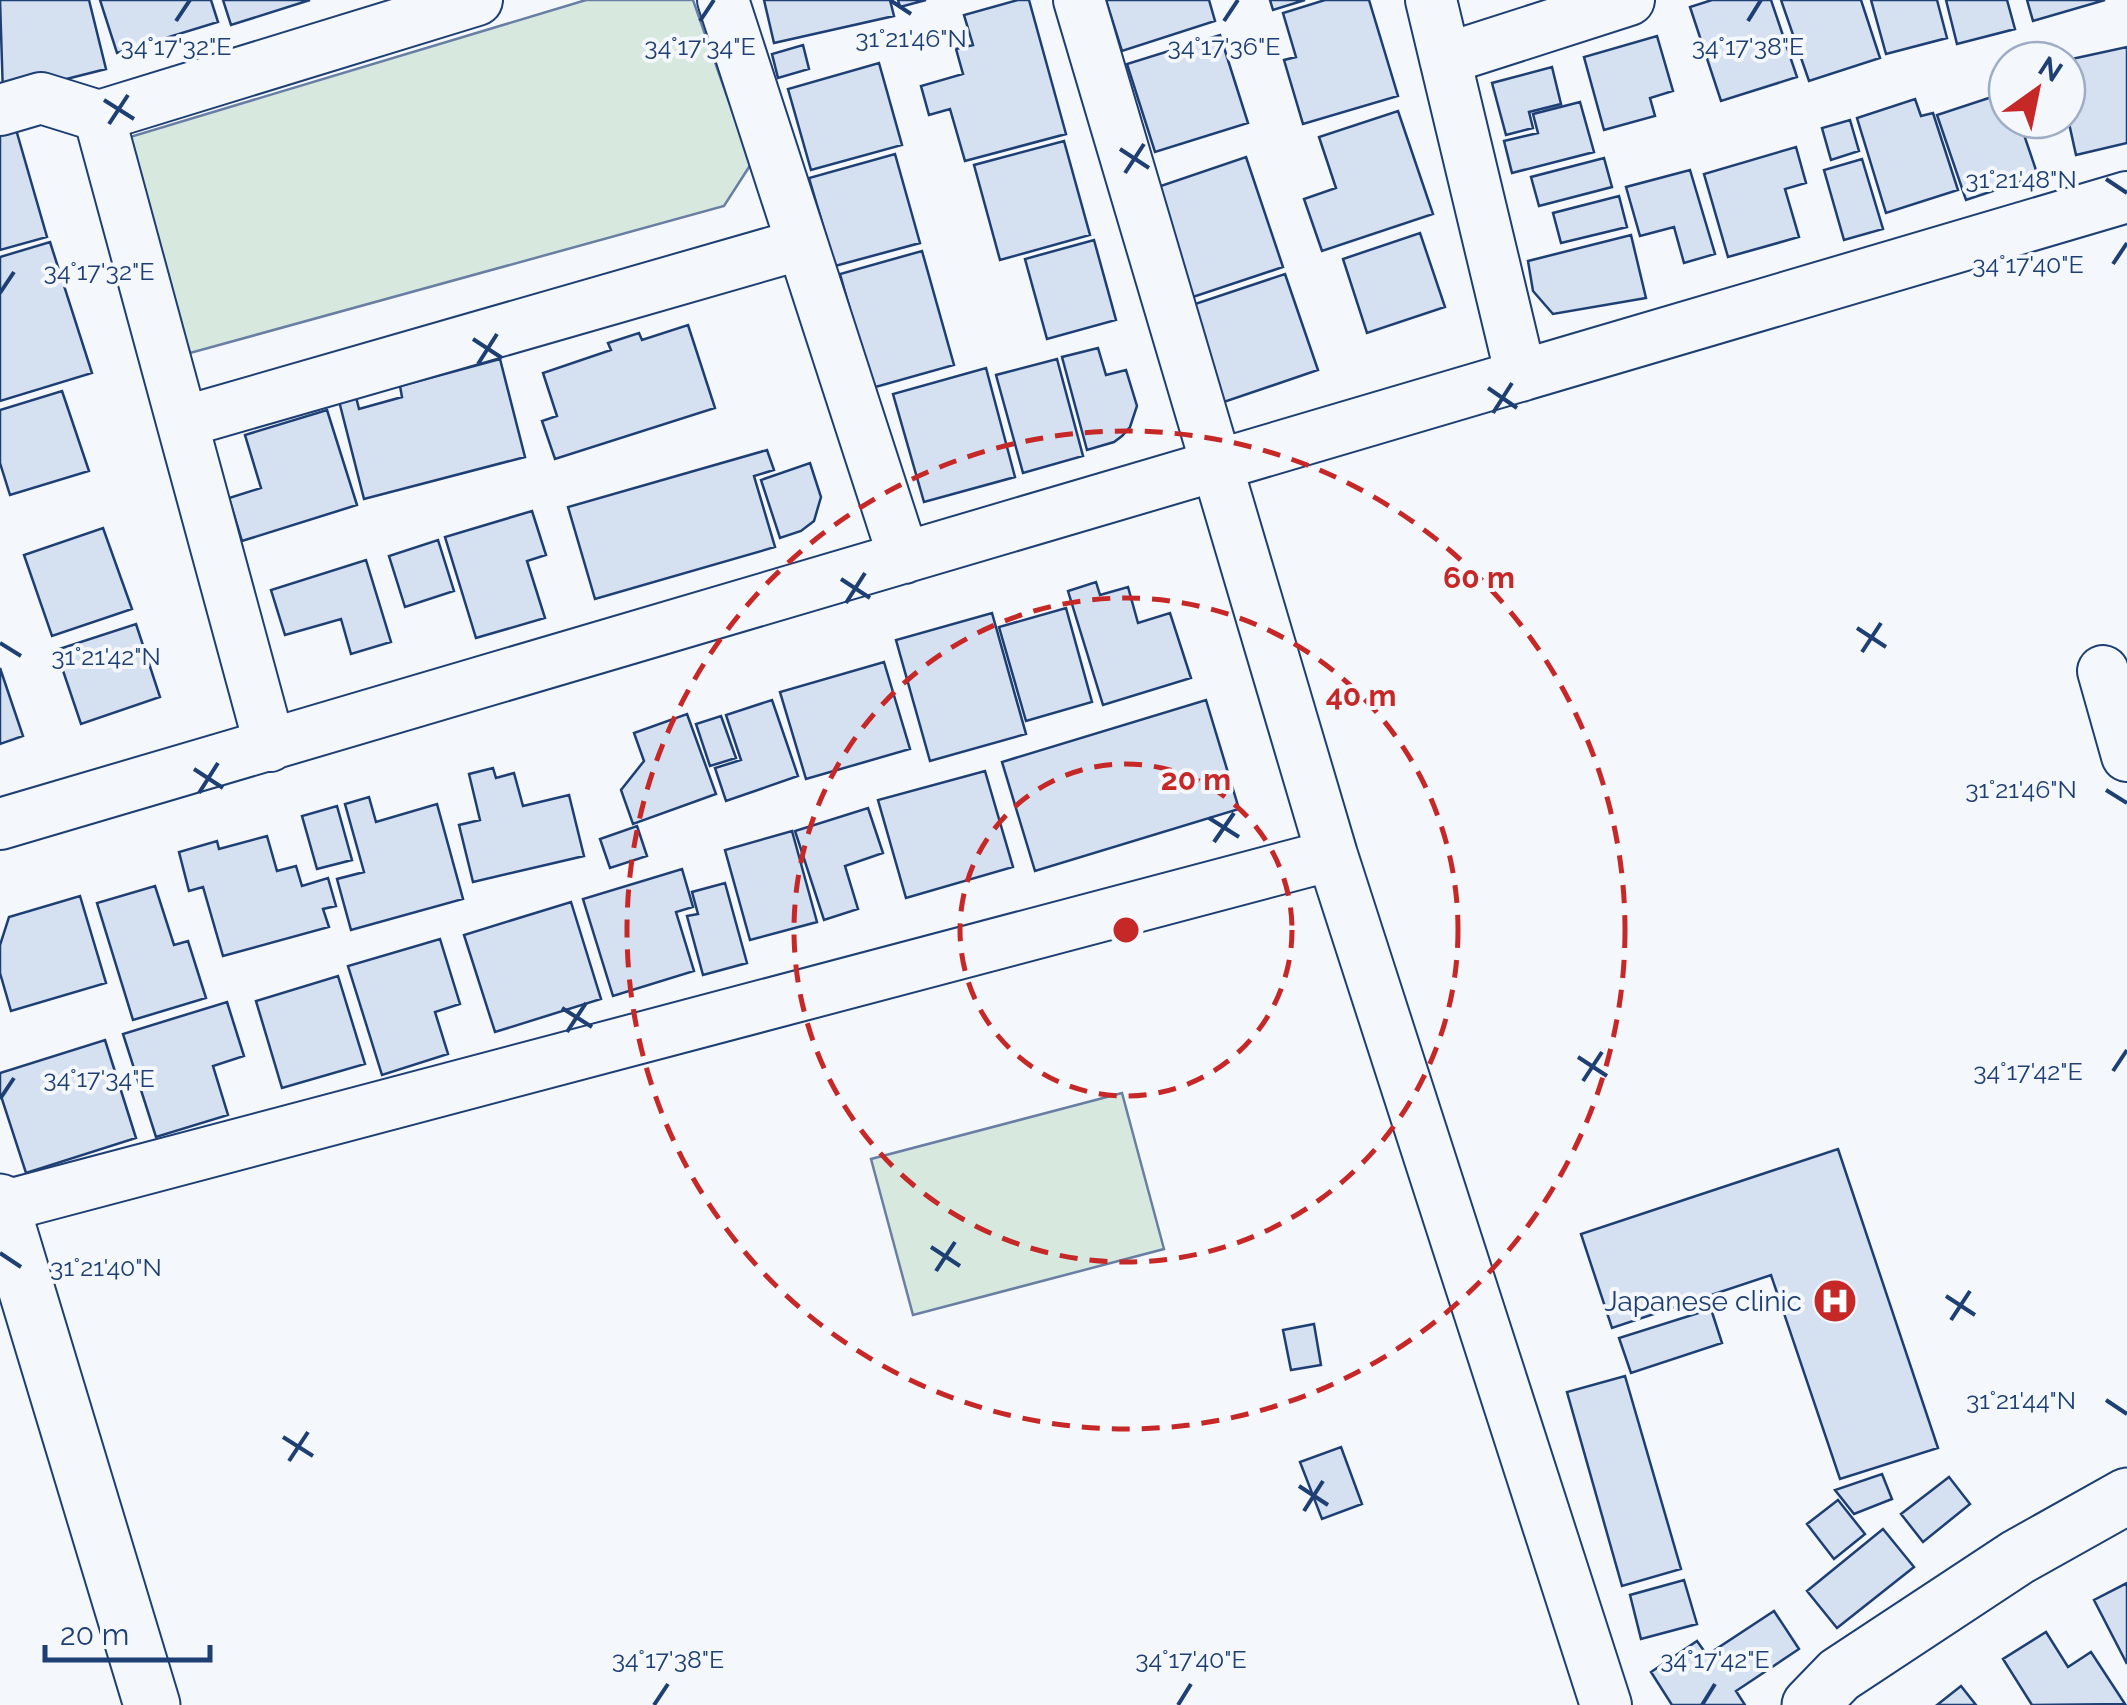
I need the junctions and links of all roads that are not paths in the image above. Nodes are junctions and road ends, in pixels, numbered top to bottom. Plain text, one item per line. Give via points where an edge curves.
1 (477, 0) edge
2 (724, 0) edge
3 (1079, 0) edge
4 (1431, 0) edge
5 (1629, 0) edge
6 (1445, 59) junction
7 (0, 110) edge
8 (100, 116) junction
9 (2127, 197) edge
10 (802, 244) junction
11 (1521, 376) junction
12 (183, 422) junction
13 (1219, 465) junction
14 (904, 558) junction
15 (2102, 671) dead end
16 (270, 746) junction
17 (2127, 756) edge
18 (0, 824) edge
19 (1332, 855) junction
20 (0, 1204) edge
21 (2127, 1496) edge
22 (152, 1705) edge
23 (1606, 1705) edge
24 (1810, 1705) edge

1 - 8 street
2 - 10 street
3 - 13 street
4 - 6 street
5 - 6 street
6 - 11 street
7 - 8 street via 41,98
8 - 12 street
9 - 11 street
10 - 12 street
10 - 14 street
11 - 13 street
12 - 16 street
13 - 14 street
13 - 19 street
14 - 16 street
15 - 17 street
16 - 18 street
19 - 20 street
19 - 23 street
20 - 22 street
21 - 24 street via 1969,1590 1840,1676

